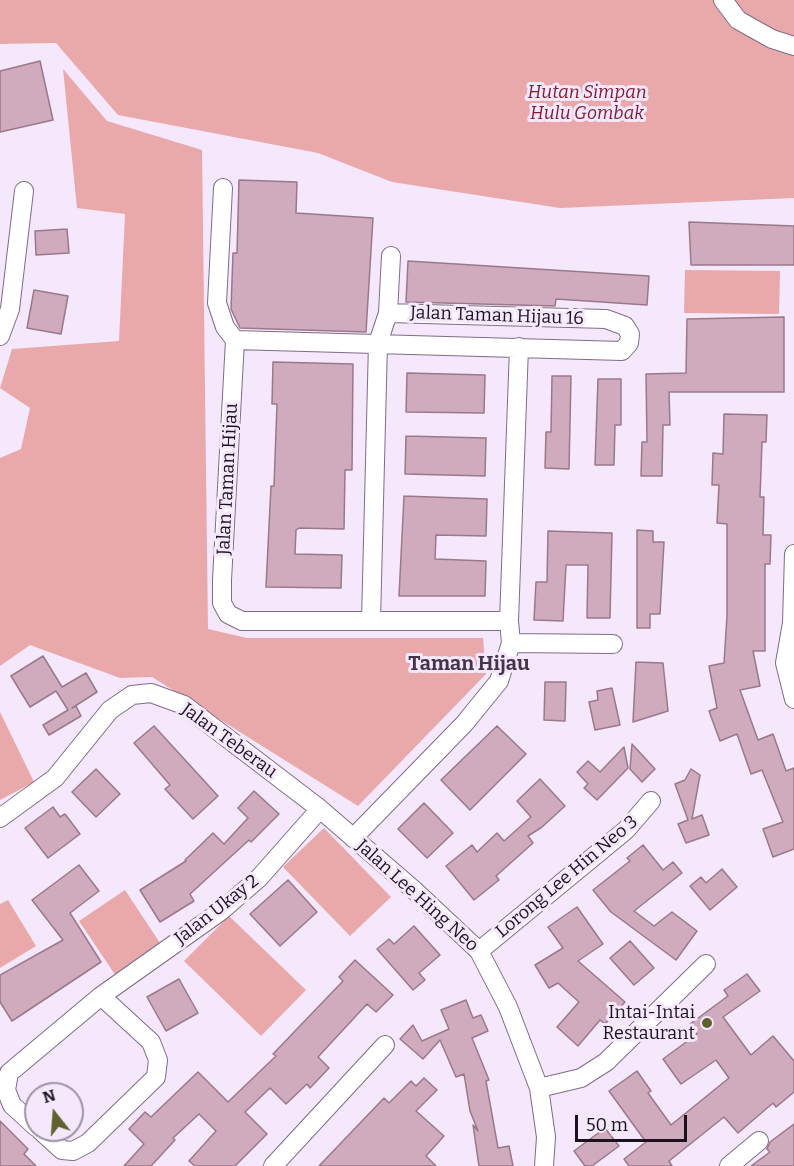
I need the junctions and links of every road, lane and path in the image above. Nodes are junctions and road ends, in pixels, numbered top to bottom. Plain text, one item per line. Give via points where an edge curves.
1 (723, 0) edge
2 (794, 46) edge
3 (223, 188) dead end
4 (24, 191) dead end
5 (391, 256) dead end
6 (388, 313) junction
7 (0, 336) edge
8 (235, 340) junction
9 (378, 343) junction
10 (519, 347) junction
11 (794, 554) edge
12 (371, 621) junction
13 (509, 621) junction
14 (793, 623) edge
15 (511, 643) junction
16 (613, 644) dead end
17 (794, 699) edge
18 (651, 801) dead end
19 (320, 809) junction
20 (0, 818) edge
21 (353, 838) junction
22 (479, 951) junction
23 (706, 964) dead end
24 (101, 996) junction
25 (385, 1045) dead end
26 (539, 1088) junction
27 (24, 1116) edge
28 (759, 1141) dead end
29 (53, 1142) edge
30 (273, 1166) edge
31 (544, 1166) edge
32 (729, 1166) edge

1 - 2 street via 738,20
3 - 8 street via 217,303 225,327
4 - 7 street via 10,309
5 - 6 street
6 - 9 street
6 - 10 street, Jalan Taman Hijau 16 via 606,319 625,326 630,334 622,351
8 - 9 street
8 - 12 street, Jalan Taman Hijau via 222,603 228,614 242,621
9 - 10 street
9 - 12 street
10 - 13 street
11 - 14 street
12 - 13 street, Jalan Taman Hijau
13 - 15 street
14 - 17 street via 785,663
15 - 16 street
15 - 21 street via 499,681 464,724
18 - 22 street, Lorong Lee Hin Neo 3 via 626,830
19 - 20 street, Jalan Teberau via 184,705 152,693 132,695 110,710 55,778
19 - 21 street, Jalan Lee Hing Neo
19 - 24 street, Jalan Ukay 2 via 259,878
21 - 22 street, Jalan Lee Hing Neo
22 - 26 street, Jalan Lee Hing Neo via 508,1007
23 - 26 street via 606,1062 581,1078
24 - 27 street, Jalan Ukay 2 via 9,1073 6,1090 12,1105
24 - 29 street via 151,1042 158,1060 156,1077 88,1143 73,1151 62,1150
25 - 30 street
26 - 31 street, Jalan Lee Hing Neo via 546,1137
28 - 32 street

